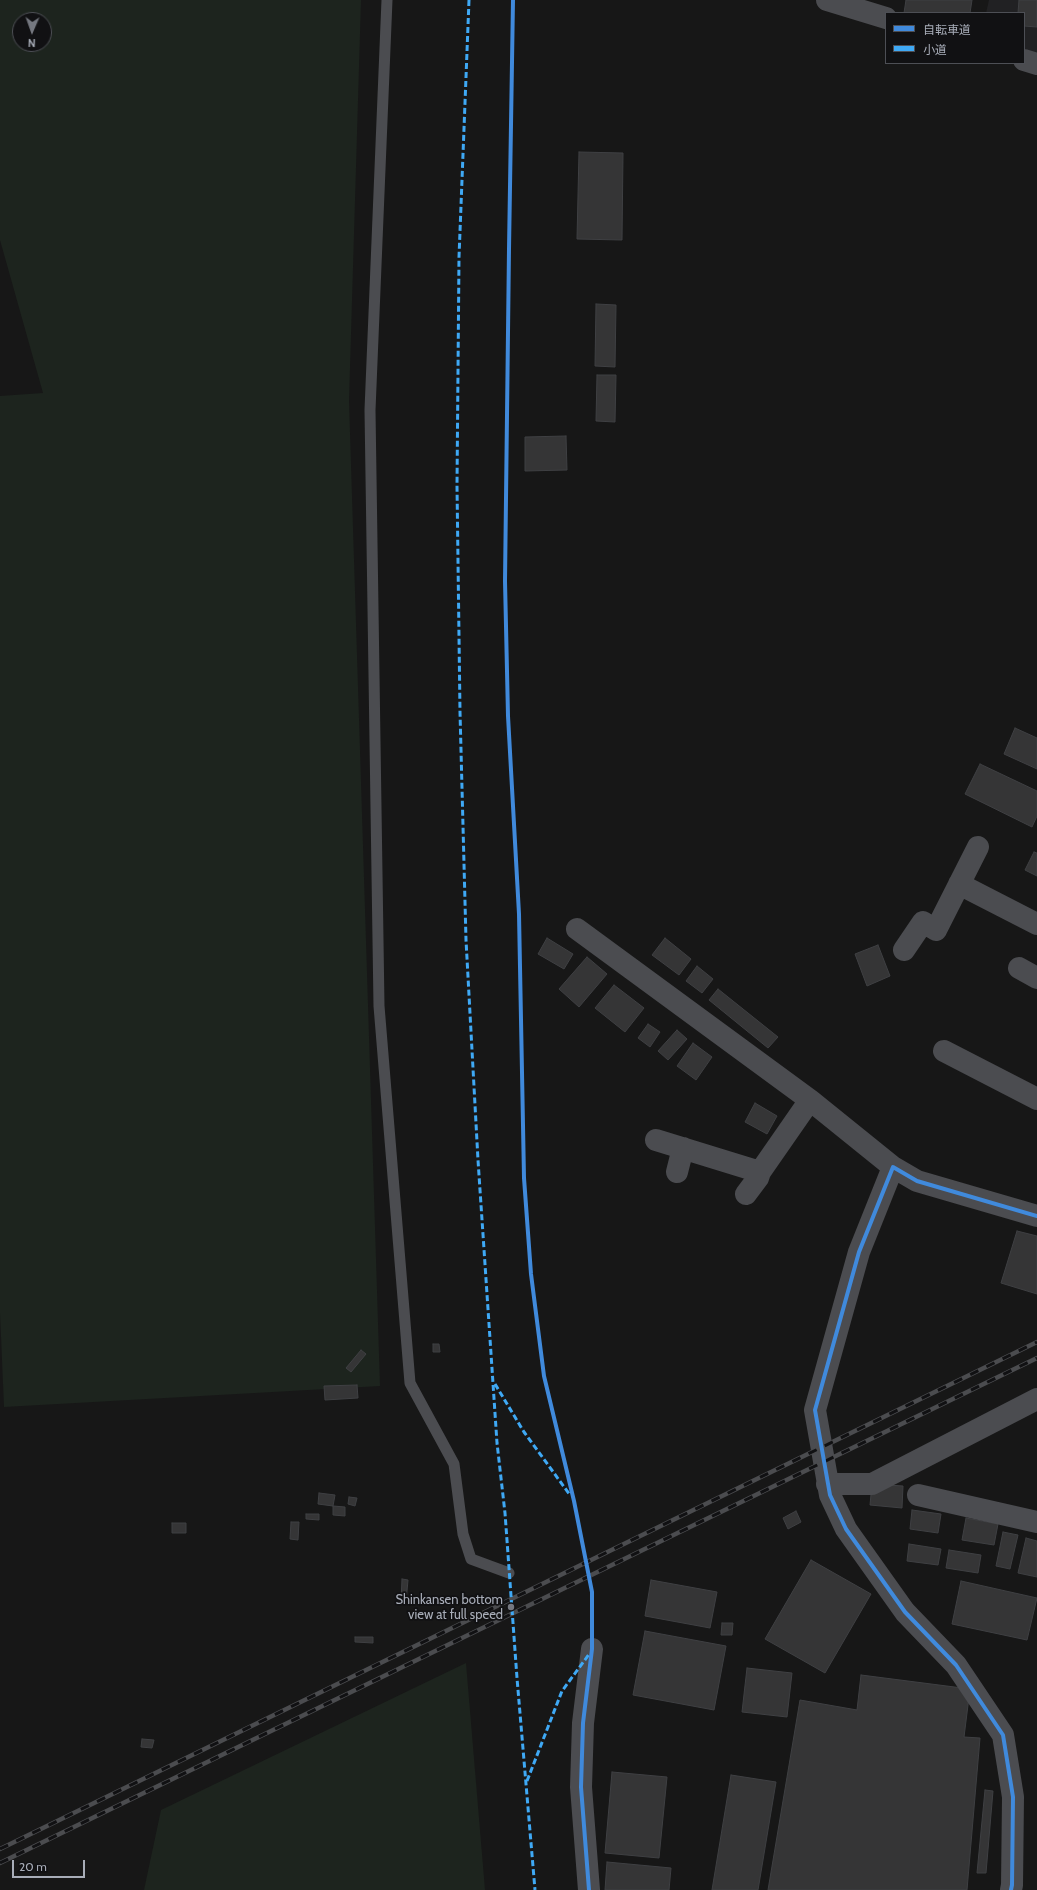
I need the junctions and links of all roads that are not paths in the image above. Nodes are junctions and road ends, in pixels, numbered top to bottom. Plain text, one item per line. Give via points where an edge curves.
1 (387, 0) edge
2 (826, 0) edge
3 (885, 18) edge
4 (1025, 60) edge
5 (1037, 64) edge
6 (978, 847) dead end
7 (959, 884) junction
8 (1037, 924) edge
9 (577, 929) dead end
10 (904, 950) dead end
11 (944, 1051) dead end
12 (1037, 1099) edge
13 (810, 1100) junction
14 (656, 1140) dead end
15 (683, 1148) junction
16 (893, 1167) junction
17 (677, 1172) dead end
18 (760, 1172) junction
19 (746, 1194) dead end
20 (1037, 1216) edge
21 (1037, 1400) edge
22 (828, 1484) junction
23 (918, 1495) dead end
24 (1037, 1522) edge
25 (509, 1573) dead end
26 (592, 1649) dead end
27 (589, 1890) edge
28 (1011, 1890) edge

1 - 25 lane via 370,410 380,1014 410,1383 454,1464 463,1534 471,1559
2 - 3 street
4 - 5 street
6 - 7 street
7 - 8 street
7 - 10 street via 936,930 923,922
9 - 13 street
11 - 12 street via 964,1072
13 - 16 street
13 - 18 street
14 - 15 street
15 - 17 street
15 - 18 street
16 - 20 street via 917,1181
16 - 22 street via 859,1252 815,1410
18 - 19 street
21 - 22 street via 872,1484
22 - 28 street via 830,1495 850,1536 905,1612 956,1665 1003,1735 1013,1797
23 - 24 street
26 - 27 street via 583,1723 581,1787

